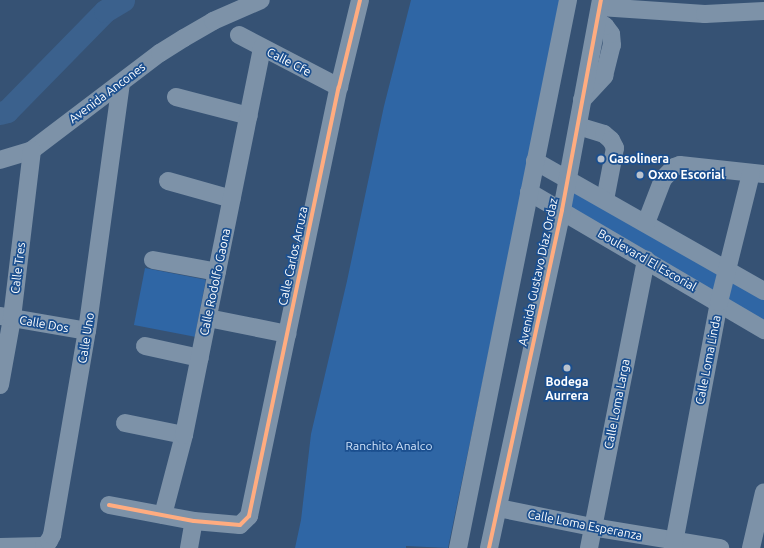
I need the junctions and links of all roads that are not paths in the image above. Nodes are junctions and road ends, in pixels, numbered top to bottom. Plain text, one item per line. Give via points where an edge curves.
1 (262, 0) edge
2 (360, 0) edge
3 (568, 0) edge
4 (693, 0) edge
5 (760, 7) edge
6 (599, 9) edge
7 (705, 14) junction
8 (239, 35) dead end
9 (262, 48) junction
10 (121, 83) junction
11 (339, 87) junction
12 (176, 97) dead end
13 (249, 116) junction
14 (578, 126) junction
15 (32, 150) junction
16 (0, 160) edge
17 (535, 161) junction
18 (758, 174) edge
19 (568, 178) junction
20 (168, 181) dead end
21 (529, 192) junction
22 (232, 199) junction
23 (605, 200) junction
24 (562, 210) junction
25 (646, 223) junction
26 (153, 260) dead end
27 (646, 260) junction
28 (728, 270) junction
29 (217, 272) junction
30 (764, 291) edge
31 (720, 302) junction
32 (6, 317) edge
33 (208, 318) junction
34 (764, 330) edge
35 (87, 331) junction
36 (287, 334) junction
37 (145, 346) dead end
38 (200, 358) junction
39 (0, 385) edge
40 (125, 422) dead end
41 (184, 435) junction
42 (764, 492) edge
43 (109, 505) dead end
44 (498, 508) junction
45 (163, 515) junction
46 (194, 521) junction
47 (592, 527) junction
48 (673, 544) edge
49 (0, 547) edge
50 (189, 548) edge
51 (458, 548) edge
52 (489, 548) edge
53 (589, 548) edge
54 (720, 548) edge
55 (751, 548) edge

1 - 10 street, Avenida Ancones via 213,21 160,53
2 - 11 street, Calle Carlos Arruza
3 - 17 street, Avenida Gustavo Díaz Ordaz
4 - 7 street
5 - 7 street
6 - 7 street
6 - 14 street, Avenida Gustavo Díaz Ordaz
8 - 9 street, Calle Cfe
9 - 11 street, Calle Cfe
9 - 13 street, Calle Rodolfo Gaona
10 - 15 street, Avenida Ancones
10 - 35 street, Calle Uno
11 - 36 street, Calle Carlos Arruza
12 - 13 street
13 - 22 street, Calle Rodolfo Gaona
14 - 19 street, Avenida Gustavo Díaz Ordaz
14 - 23 street via 604,134 615,148
15 - 16 street, Avenida Ancones
15 - 32 street, Calle Tres
17 - 19 street
17 - 21 street, Avenida Gustavo Díaz Ordaz
18 - 25 street via 680,165 668,171 663,179
18 - 28 street, Calle Loma Linda
19 - 23 street
19 - 24 street, Avenida Gustavo Díaz Ordaz
20 - 22 street
21 - 24 street, Boulevard El Escorial
21 - 51 street, Avenida Gustavo Díaz Ordaz
22 - 29 street, Calle Rodolfo Gaona
23 - 25 street
24 - 27 street, Boulevard El Escorial
24 - 44 street, Avenida Gustavo Díaz Ordaz
25 - 28 street
26 - 29 street
27 - 31 street, Boulevard El Escorial
27 - 47 street, Calle Loma Larga
28 - 30 street
28 - 31 street, Calle Loma Linda
29 - 33 street, Calle Rodolfo Gaona
31 - 34 street, Boulevard El Escorial
31 - 48 street, Calle Loma Linda
32 - 35 street, Calle Dos
32 - 39 street, Calle Tres
33 - 36 street
33 - 38 street, Calle Rodolfo Gaona
35 - 49 street, Calle Uno via 50,541 44,546
36 - 46 street, Calle Carlos Arruza via 249,516 240,525
37 - 38 street
38 - 41 street, Calle Rodolfo Gaona
40 - 41 street
41 - 45 street, Calle Rodolfo Gaona
42 - 55 street
43 - 45 street
44 - 47 street, Calle Loma Esperanza
44 - 52 street, Avenida Gustavo Díaz Ordaz
45 - 46 street
46 - 50 street
47 - 48 street, Calle Loma Esperanza
47 - 53 street, Calle Loma Larga
48 - 54 street, Calle Loma Esperanza

